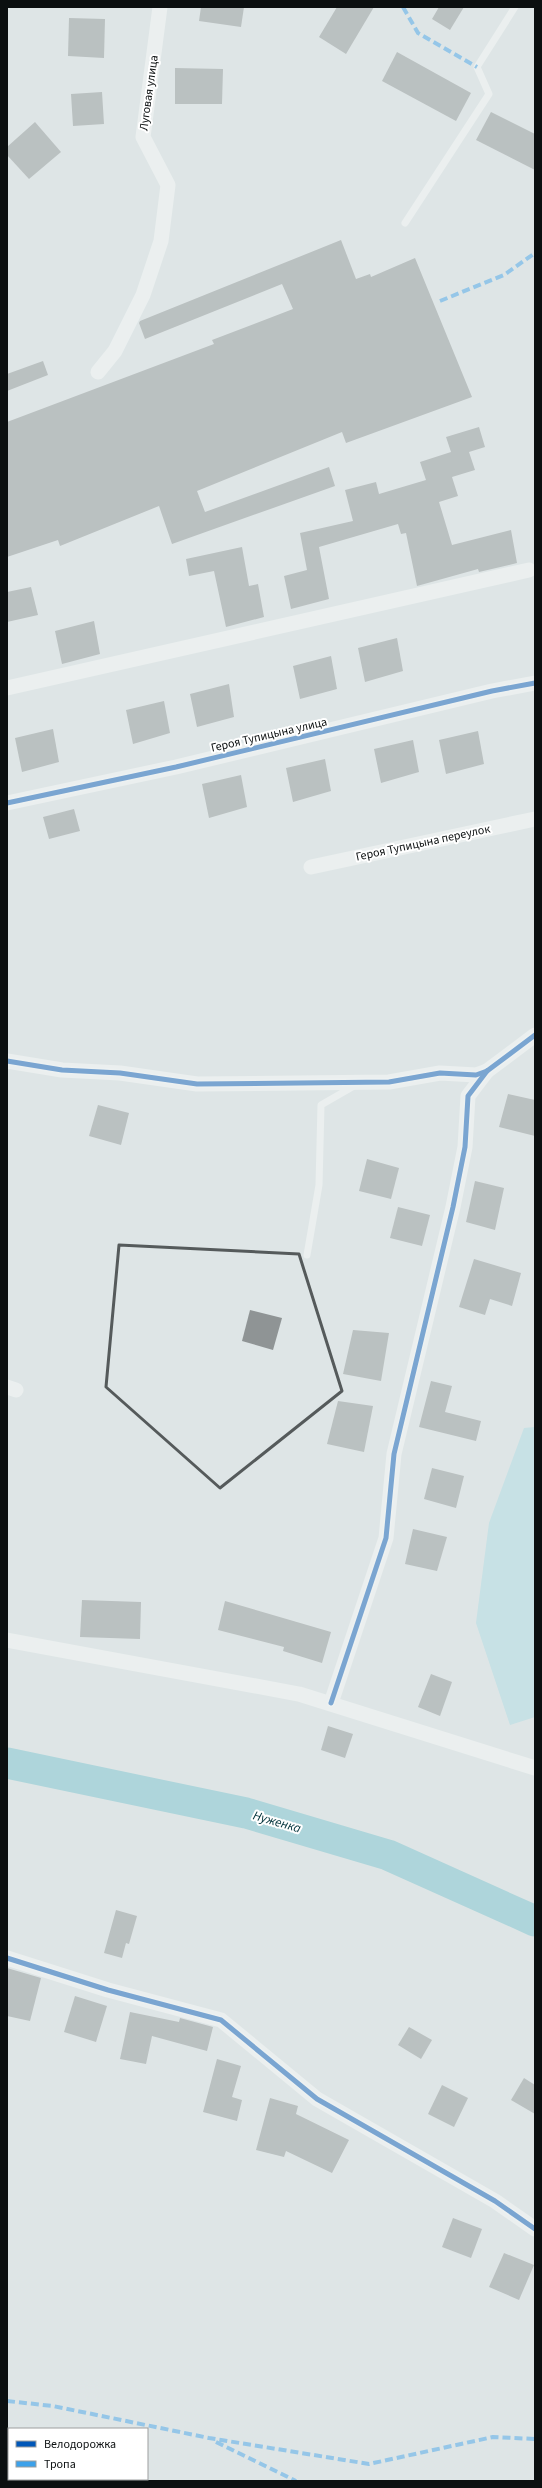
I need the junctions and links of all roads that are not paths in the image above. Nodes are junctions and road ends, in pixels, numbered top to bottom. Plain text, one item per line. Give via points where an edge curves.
1 (160, 7) edge
2 (515, 7) edge
3 (405, 223) dead end
4 (98, 372) dead end
5 (529, 570) dead end
6 (535, 683) edge
7 (7, 688) edge
8 (7, 803) edge
9 (535, 819) edge
10 (312, 867) dead end
11 (535, 1035) edge
12 (7, 1061) edge
13 (488, 1071) junction
14 (357, 1084) junction
15 (306, 1255) dead end
16 (7, 1640) edge
17 (331, 1703) junction
18 (535, 1768) edge
19 (7, 1958) edge
20 (535, 2229) edge

1 - 4 street, Луговая улица via 143,137 168,184 161,241 143,295 114,351
2 - 3 lane via 476,67 489,94
5 - 7 street
6 - 8 street, Героя Тупицына улица via 492,691 176,767
9 - 10 street, Героя Тупицына переулок
11 - 13 street
12 - 14 street via 62,1070 120,1073 197,1084
13 - 14 street via 476,1075 440,1073 389,1082
13 - 17 street via 468,1096 465,1147 453,1207 394,1454 386,1538
14 - 15 lane via 321,1105 320,1185
16 - 17 street via 299,1694
17 - 18 street
19 - 20 street via 108,1990 221,2020 317,2099 495,2201

